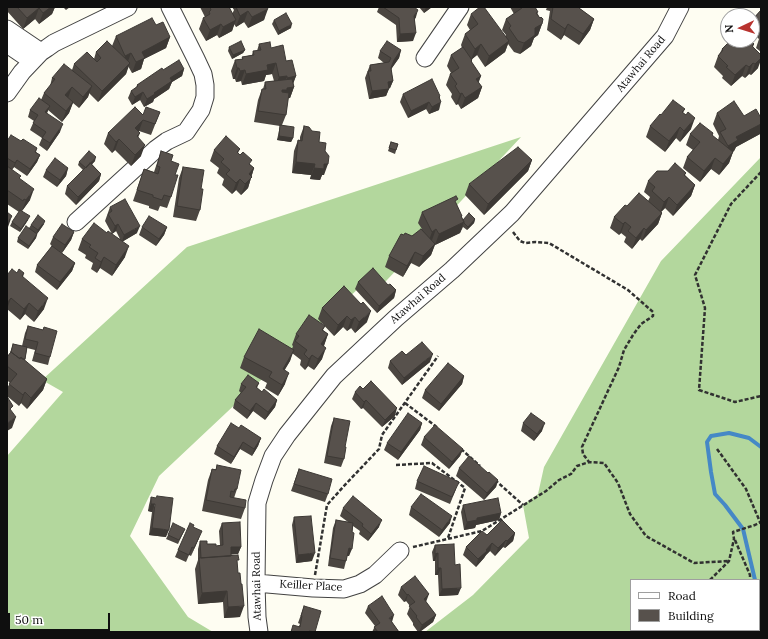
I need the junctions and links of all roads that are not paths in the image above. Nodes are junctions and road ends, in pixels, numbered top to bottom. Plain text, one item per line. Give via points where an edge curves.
1 (128, 7) edge
2 (170, 7) edge
3 (460, 7) edge
4 (680, 7) edge
5 (7, 29) edge
6 (7, 44) edge
7 (36, 57) junction
8 (425, 58) dead end
9 (7, 92) edge
10 (76, 222) dead end
11 (400, 551) road end
12 (256, 583) junction
13 (259, 632) edge

1 - 7 street via 54,43
2 - 10 street via 203,74 205,97 201,110 186,132 156,149
3 - 8 street
4 - 12 street, Atawhai Road via 665,36 512,212 334,376 286,435 274,456 257,503
5 - 7 street
6 - 7 street
7 - 9 street
11 - 12 street, Keiller Place via 375,575 360,584 344,589
12 - 13 street, Atawhai Road

